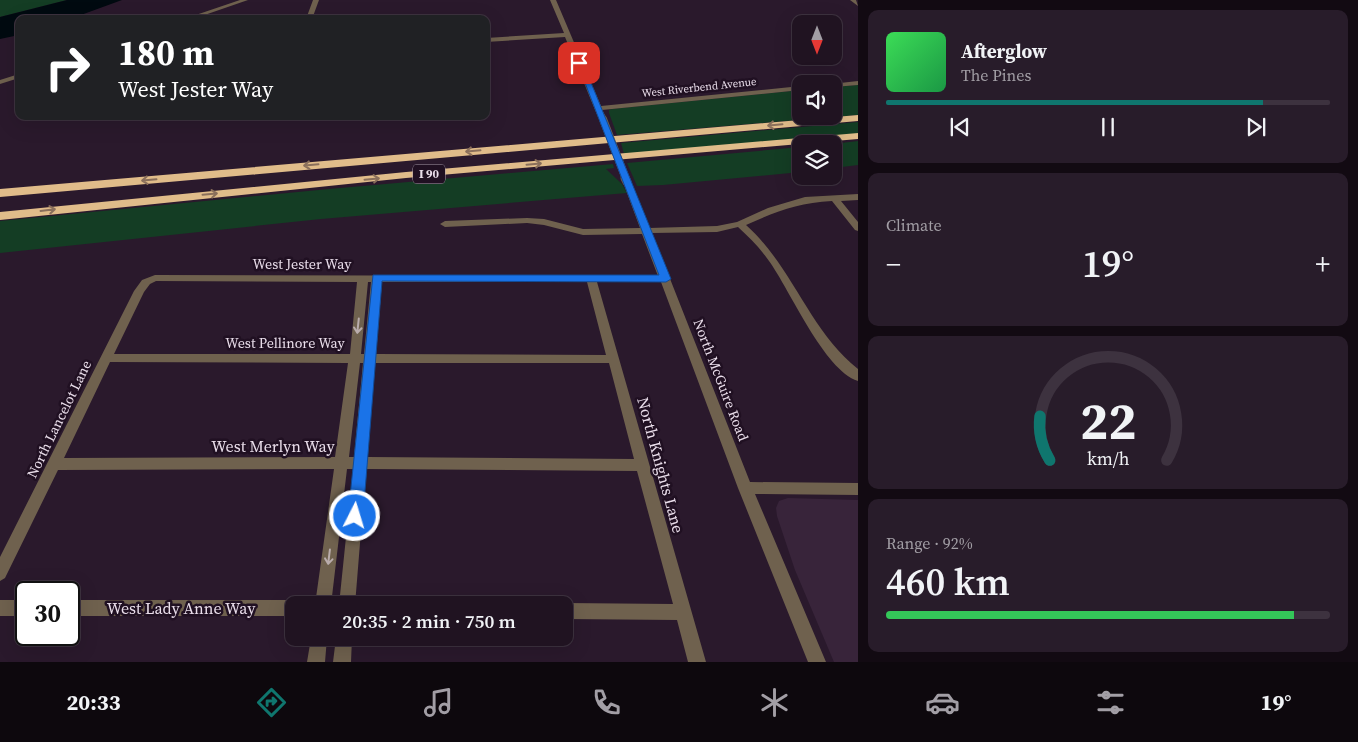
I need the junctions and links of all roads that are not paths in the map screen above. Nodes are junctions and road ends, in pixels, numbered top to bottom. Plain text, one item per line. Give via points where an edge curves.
1 (245, 0) edge
2 (316, 0) edge
3 (554, 0) edge
4 (853, 0) edge
5 (858, 4) edge
6 (199, 15) edge
7 (310, 15) edge
8 (567, 35) junction
9 (490, 40) edge
10 (15, 77) edge
11 (0, 82) edge
12 (858, 83) edge
13 (842, 84) edge
14 (792, 89) edge
15 (598, 108) junction
16 (858, 118) edge
17 (858, 136) edge
18 (0, 193) edge
19 (858, 197) edge
20 (834, 198) junction
21 (0, 216) edge
22 (445, 224) dead end
23 (740, 224) junction
24 (858, 228) edge
25 (646, 230) junction
26 (363, 278) junction
27 (377, 278) junction
28 (591, 278) junction
29 (666, 279) junction
30 (149, 280) joint
31 (106, 358) junction
32 (355, 358) junction
33 (370, 358) junction
34 (614, 359) junction
35 (858, 376) edge
36 (342, 463) junction
37 (360, 463) junction
38 (54, 464) junction
39 (643, 466) junction
40 (745, 488) junction
41 (858, 489) edge
42 (0, 574) edge
43 (324, 596) edge
44 (348, 596) edge
45 (0, 608) edge
46 (15, 608) edge
47 (80, 608) edge
48 (285, 608) edge
49 (573, 611) edge
50 (683, 612) junction
51 (318, 646) edge
52 (343, 646) edge
53 (316, 662) edge
54 (342, 662) edge
55 (697, 662) edge
56 (816, 662) edge

1 - 6 street
2 - 7 street
3 - 8 street, North McGuire Road
4 - 5 street
8 - 9 street
8 - 15 street, North McGuire Road
10 - 11 street
12 - 13 street
14 - 15 street, West Riverbend Avenue
15 - 25 street, North McGuire Road, bridge
16 -> 18 highway, I 90
21 -> 17 highway, I 90 via 387,177
19 - 20 street
20 - 23 street via 786,205
20 - 24 street
22 - 25 street via 540,221 575,232
23 - 25 street via 699,230
23 - 35 street via 763,244 834,355
25 - 29 street, North McGuire Road
26 - 27 street, West Jester Way
26 - 30 street, West Jester Way
26 -> 32 street
27 - 28 street, West Jester Way
27 - 33 street
28 - 29 street, West Jester Way
28 - 34 street, North Knights Lane
29 - 40 street, North McGuire Road
30 - 31 street, North Lancelot Lane via 139,291
31 - 32 street, West Pellinore Way
31 - 38 street, North Lancelot Lane
32 - 33 street, West Pellinore Way
32 - 36 street
33 - 34 street, West Pellinore Way
33 - 37 street
34 - 39 street, North Knights Lane
36 - 37 street, West Merlyn Way
36 - 38 street, West Merlyn Way
36 -> 43 street
37 - 39 street, West Merlyn Way
37 - 44 street
38 - 42 street, North Lancelot Lane
39 - 50 street, North Knights Lane
40 - 41 street
40 - 56 street, North McGuire Road
45 - 46 street
47 - 48 street, West Lady Anne Way
49 - 50 street
50 - 55 street, North Knights Lane
51 - 53 street
52 - 54 street

